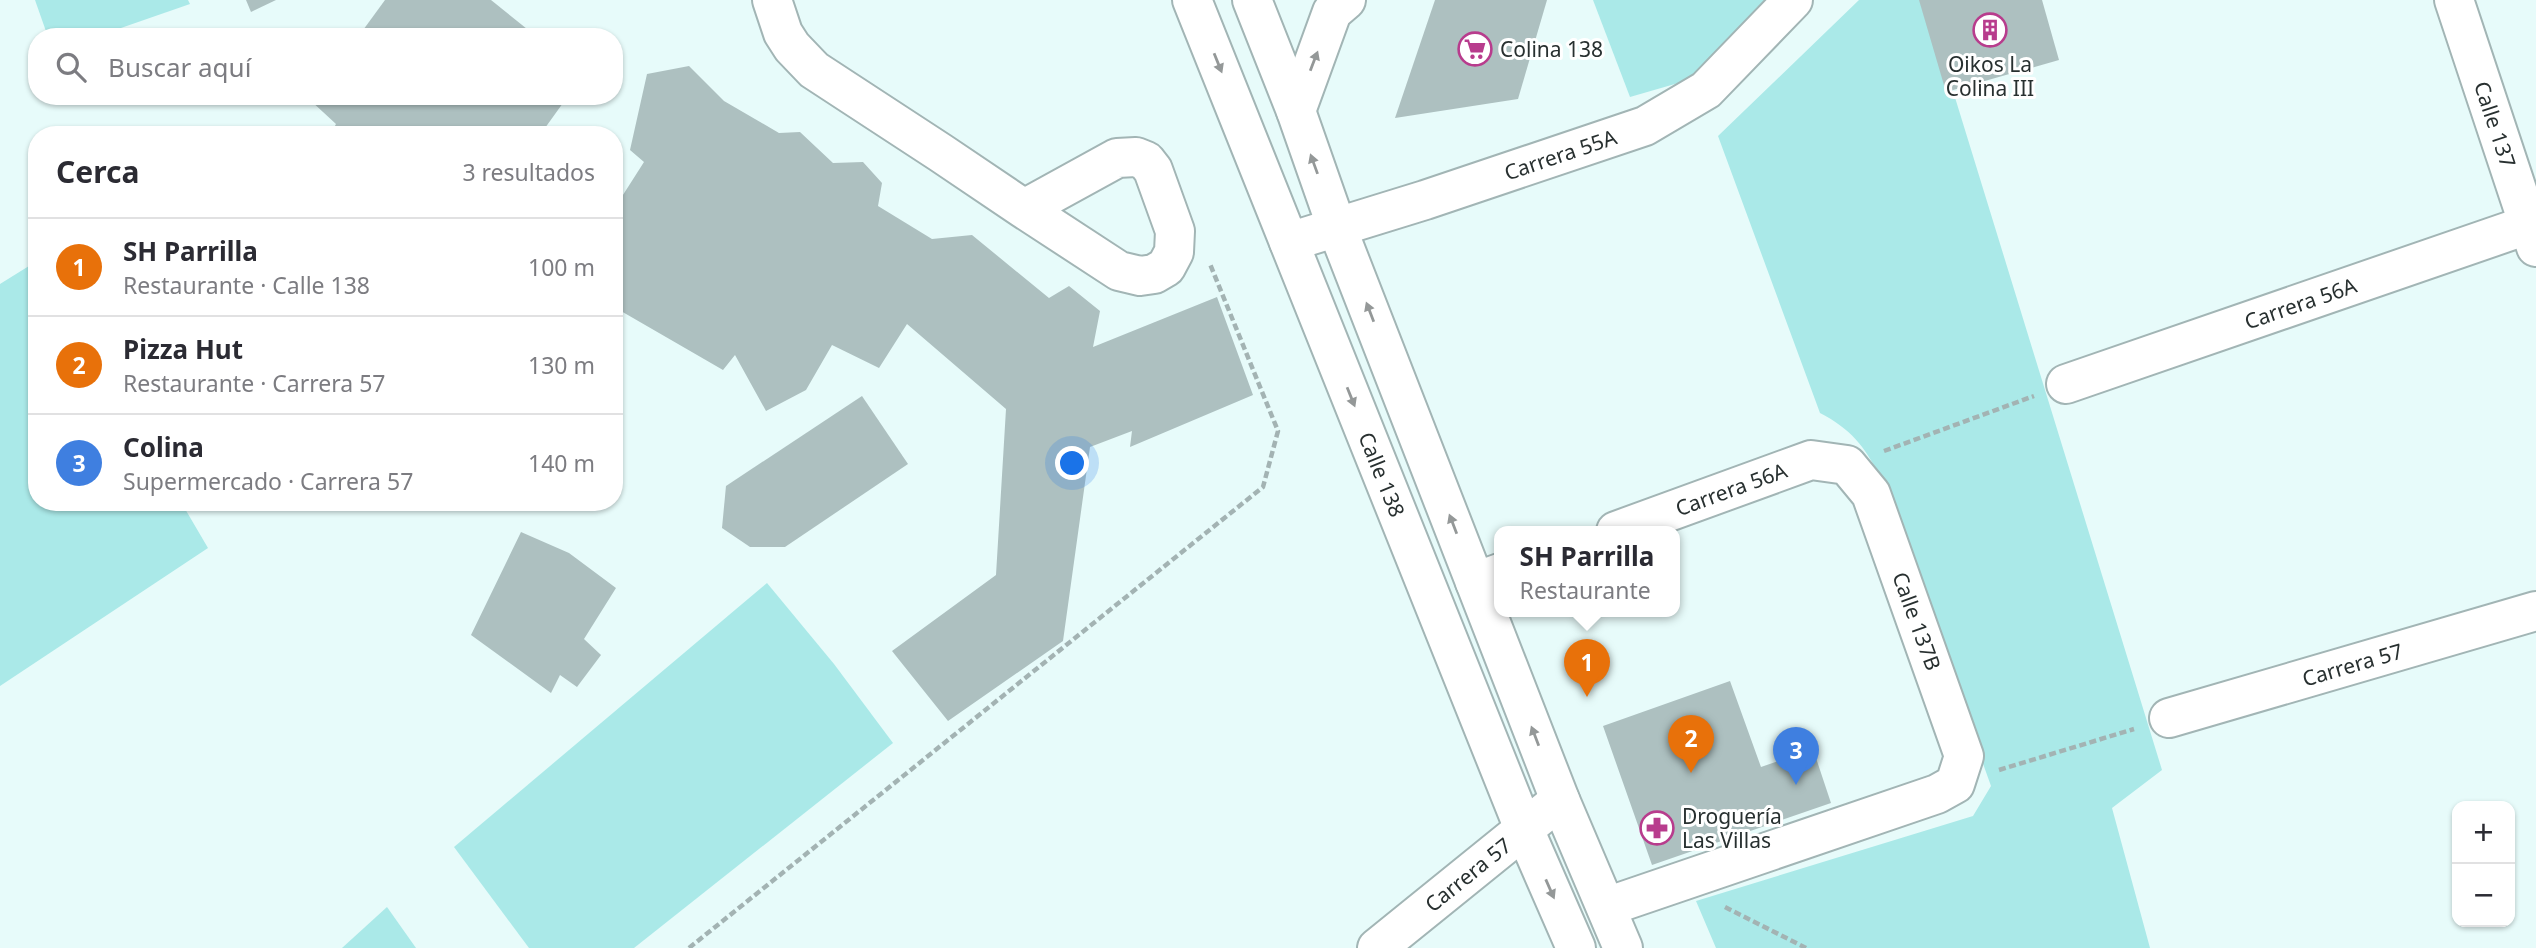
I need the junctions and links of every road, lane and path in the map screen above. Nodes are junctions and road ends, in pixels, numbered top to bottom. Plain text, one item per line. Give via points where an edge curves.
1 (772, 0) edge
2 (1192, 0) edge
3 (1252, 0) edge
4 (1793, 0) edge
5 (2454, 0) edge
6 (1333, 4) edge
7 (1296, 111) junction
8 (1024, 209) junction
9 (1337, 228) junction
10 (1175, 231) junction
11 (2533, 232) edge
12 (1289, 242) junction
13 (2066, 384) joint
14 (1847, 465) junction
15 (1630, 526) edge
16 (1487, 578) edge
17 (1494, 599) edge
18 (2536, 611) edge
19 (1500, 617) edge
20 (2169, 718) joint
21 (1955, 784) junction
22 (1560, 800) junction
23 (1524, 829) junction
24 (1677, 883) junction
25 (1606, 907) junction
26 (689, 948) edge
27 (1377, 948) edge
28 (1576, 948) edge
29 (1623, 948) edge
30 (1806, 948) edge

1 - 8 street via 783,33 814,70
2 -> 12 street, Calle 138
3 - 7 street
4 - 9 street, Carrera 55A via 1706,90 1645,126
5 - 11 street, Calle 137
7 -> 6 street
9 -> 7 street
8 - 10 street via 1129,275 1154,274 1166,267 1174,252
8 - 10 street via 1126,156 1146,161 1153,170
9 - 12 street, Carrera 55A
16 -> 9 street
10 - 26 path via 1209,262 1278,431 1264,487
11 - 13 street, Carrera 56A
12 -> 23 street, Calle 138
13 - 14 path
14 - 15 street, Carrera 56A via 1811,460
14 - 21 street, Calle 137B via 1871,494 1964,756
17 -> 16 street
18 - 20 street, Carrera 57
22 -> 19 street
20 - 21 path
21 - 24 street
22 - 23 street, Carrera 57
22 - 25 street
23 - 27 street, Carrera 57
23 -> 28 street, Calle 138
24 - 25 street
24 - 30 path
25 - 29 street

